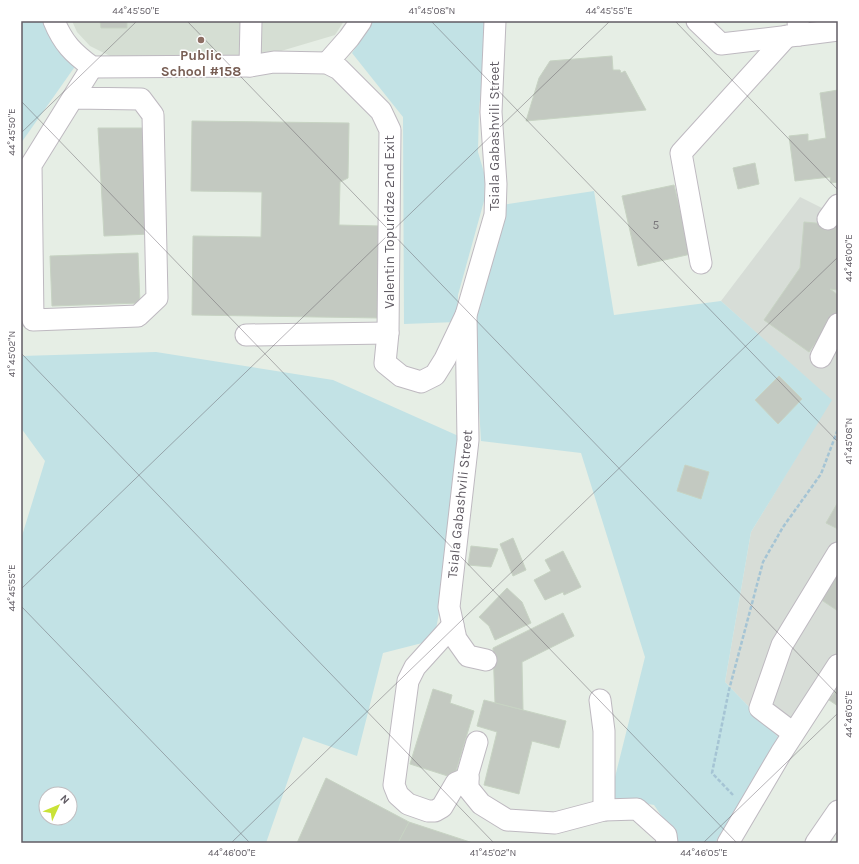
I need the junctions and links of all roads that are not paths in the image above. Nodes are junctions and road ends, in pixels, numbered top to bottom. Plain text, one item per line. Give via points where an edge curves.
1 (54, 21) edge
2 (251, 21) edge
3 (361, 21) edge
4 (495, 21) edge
5 (697, 21) edge
6 (837, 21) edge
7 (838, 27) edge
8 (838, 30) edge
9 (794, 31) edge
10 (327, 62) junction
11 (250, 66) junction
12 (92, 67) junction
13 (73, 98) junction
14 (701, 263) dead end
15 (466, 315) junction
16 (838, 324) edge
17 (388, 333) junction
18 (246, 335) dead end
19 (821, 357) dead end
20 (838, 553) edge
21 (453, 625) junction
22 (486, 660) dead end
23 (838, 665) edge
24 (600, 700) dead end
25 (793, 733) junction
26 (477, 742) dead end
27 (468, 778) junction
28 (604, 810) junction
29 (838, 811) edge
30 (668, 843) edge
31 (728, 843) edge
32 (816, 843) edge

1 - 12 street via 59,34 73,54
2 - 11 street
3 - 10 street
4 - 15 street, Tsiala Gabashvili Street via 491,112 496,184 495,216
5 - 9 street via 721,44
6 - 7 street
8 - 9 street
9 - 14 street via 680,153
10 - 11 street via 274,62
10 - 17 street, Valentin Topuridze 2nd Exit via 339,69 381,111 390,130
11 - 12 street
12 - 13 street
13 - 13 street via 31,165 33,320 138,316 157,298 153,115 141,99
15 - 17 street, Valentin Topuridze 2nd Exit via 435,375 421,382 401,376 384,363
15 - 21 street, Tsiala Gabashvili Street via 468,440 449,607
16 - 19 street
17 - 18 street
20 - 25 street via 782,645 760,708
21 - 22 street, Tsiala Gabashvili Street via 456,639 468,656
21 - 27 street via 414,667 408,681 394,785 398,795 408,804 435,811 442,807 456,783
23 - 25 street
24 - 28 street via 604,731
25 - 31 street
26 - 27 street
27 - 28 street via 468,788 481,804 507,820 555,823
28 - 30 street via 637,809 666,835
29 - 32 street

